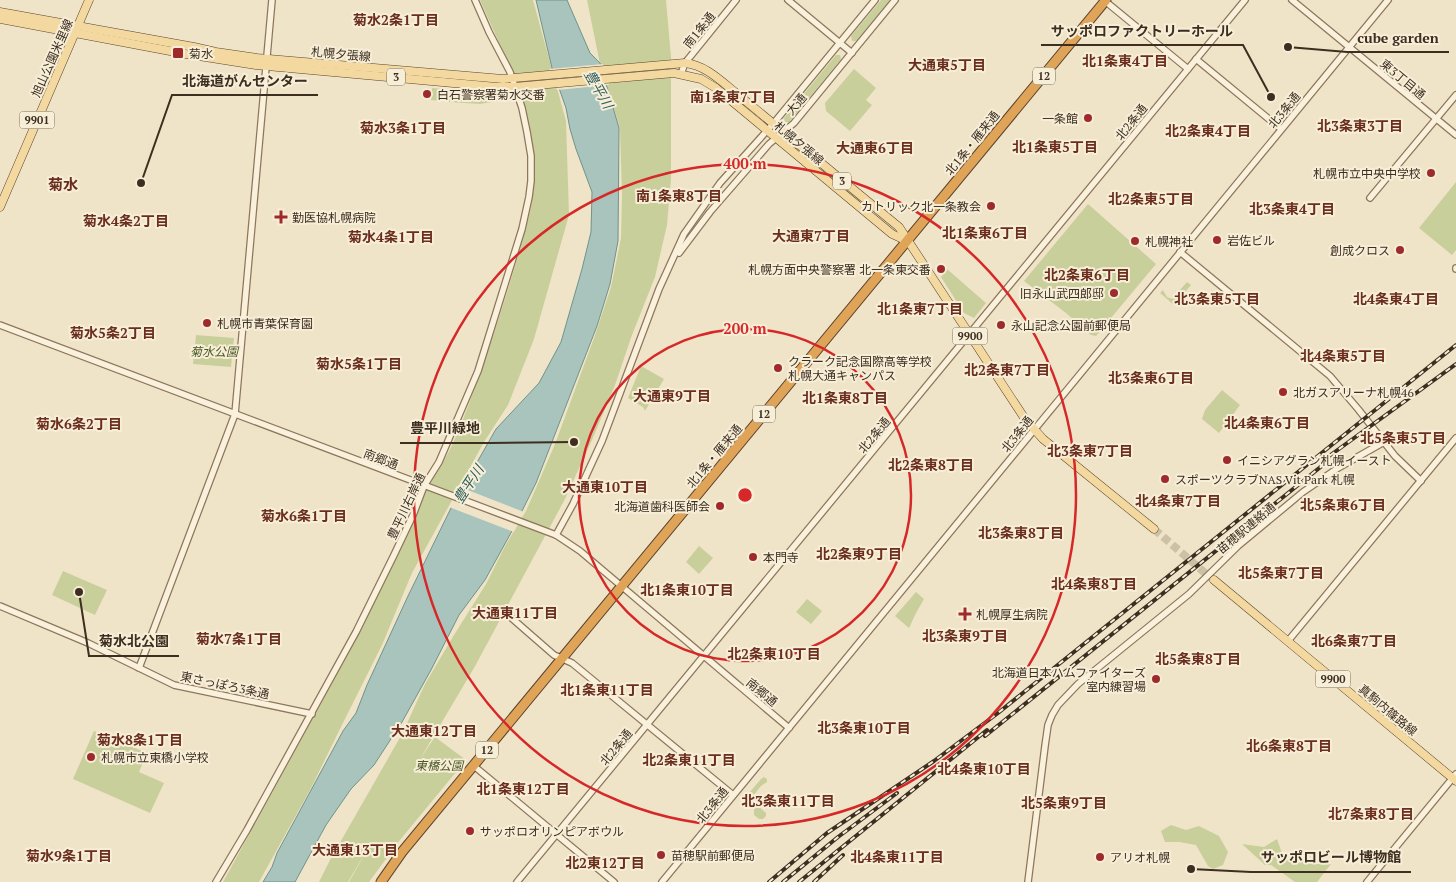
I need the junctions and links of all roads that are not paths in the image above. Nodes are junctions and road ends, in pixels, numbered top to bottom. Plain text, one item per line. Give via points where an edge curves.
1 (89, 0) edge
2 (272, 0) edge
3 (475, 0) edge
4 (736, 0) edge
5 (788, 0) edge
6 (875, 0) edge
7 (895, 0) edge
8 (1106, 0) edge
9 (1245, 0) edge
10 (1292, 0) edge
11 (1388, 0) edge
12 (0, 12) edge
13 (0, 19) edge
14 (77, 30) junction
15 (840, 43) junction
16 (1349, 47) junction
17 (852, 53) junction
18 (1196, 59) junction
19 (267, 62) junction
20 (685, 63) junction
21 (1188, 69) junction
22 (681, 74) junction
23 (513, 83) junction
24 (1456, 95) edge
25 (1436, 119) junction
26 (773, 124) junction
27 (1281, 129) junction
28 (767, 131) junction
29 (783, 132) junction
30 (1456, 135) edge
31 (776, 138) junction
32 (1370, 198) dead end
33 (0, 207) edge
34 (907, 241) junction
35 (1180, 252) junction
36 (672, 263) junction
37 (0, 325) edge
38 (969, 335) junction
39 (235, 414) junction
40 (1034, 429) junction
41 (1456, 438) edge
42 (1384, 442) junction
43 (1421, 481) junction
44 (427, 487) junction
45 (1154, 529) tunnel mouth
46 (556, 536) junction
47 (1214, 580) tunnel mouth
48 (622, 586) junction
49 (0, 606) edge
50 (507, 614) dead end
51 (1288, 641) junction
52 (704, 656) junction
53 (563, 658) junction
54 (139, 668) junction
55 (312, 714) junction
56 (647, 724) junction
57 (788, 728) junction
58 (474, 766) junction
59 (1455, 778) edge
60 (733, 795) junction
61 (556, 834) junction
62 (216, 882) edge
63 (381, 882) edge
64 (518, 882) edge
65 (614, 882) edge
66 (662, 882) edge
67 (1028, 882) edge
68 (1367, 882) edge

1 - 14 main road, 旭山公園米里線 / 9901
2 - 19 street
3 - 23 street, 豊平川右岸通
4 - 20 street, 南1条通
5 - 15 street
6 - 15 street, 大通
7 - 17 street, 大通
8 - 21 street
8 - 34 highway, 北1条・雁来通 / 12
9 - 18 street, 北2条通
10 - 16 street, 東3丁目通
11 - 16 street, 北3条通
12 - 14 main road, 札幌夕張線 / 3
13 - 14 main road, 札幌夕張線 / 3
14 - 19 main road, 札幌夕張線 / 3 via 194,47
14 - 33 main road, 旭山公園米里線 / 9901
15 - 17 street
15 - 26 street, 大通
16 - 25 street, 東3丁目通
16 - 27 street, 北3条通
17 - 29 street, 大通
18 - 21 street, 北2条通
18 - 27 street
19 - 23 main road, 札幌夕張線 / 3 via 394,70
19 - 39 street
20 - 22 street, 南1条通
20 - 23 main road, 札幌夕張線 / 3 via 524,77
20 - 26 main road, 札幌夕張線 / 3 via 712,74
21 - 38 street, 北2条通
22 - 23 main road, 札幌夕張線 / 3 via 524,86
22 - 28 main road, 札幌夕張線 / 3 via 709,84
23 - 44 street, 豊平川右岸通 via 522,108 530,156 526,213 478,371
24 - 25 street
25 - 30 street, 東3丁目通
25 - 32 street
26 - 28 street, 大通
26 - 29 main road, 札幌夕張線 / 3
27 - 35 street, 北3条通
28 - 31 main road, 札幌夕張線 / 3
28 - 36 street, 大通 via 702,207 684,234
29 - 31 street, 大通
29 - 34 main road, 札幌夕張線 / 3 via 898,227
31 - 34 main road, 札幌夕張線 / 3 via 892,234
31 - 36 street, 大通 via 710,212
34 - 38 main road, 9900
34 - 48 highway, 北1条・雁来通 / 12
35 - 40 street, 北3条通
35 - 42 street via 1330,376
36 - 46 street, 大通 via 602,440
37 - 39 street, 南郷通
38 - 40 main road, 9900
38 - 52 street, 北2条通
39 - 44 street, 南郷通
39 - 54 street
40 - 45 main road, 9900
40 - 57 street, 北3条通
41 - 43 street
42 - 43 street
42 - 67 street, 苗穂駅連絡通 via 1303,492 1238,546 1189,594 1078,684 1058,705 1048,726 1044,746
43 - 51 street
44 - 46 street, 南郷通
44 - 55 street, 豊平川右岸通 via 364,618
46 - 48 street, 南郷通 via 580,551
47 - 51 main road, 真駒内篠路線 / 9900
48 - 52 street, 南郷通
48 - 53 highway, 北1条・雁来通 / 12
49 - 54 street, 東さっぽろ3条通
50 - 53 street via 554,655
51 - 59 main road, 真駒内篠路線 / 9900
52 - 56 street, 北2条通
52 - 57 street, 南郷通
53 - 56 street
53 - 58 highway, 北1条・雁来通 / 12
54 - 55 street, 東さっぽろ3条通 via 184,688
55 - 62 street, 豊平川右岸通
56 - 60 street
56 - 61 street, 北2条通
57 - 60 street, 北3条通
58 - 61 street
58 - 63 highway, 北1条・雁来通 / 12
59 - 68 street
60 - 66 street, 北3条通
61 - 64 street, 北2条通
61 - 65 street

